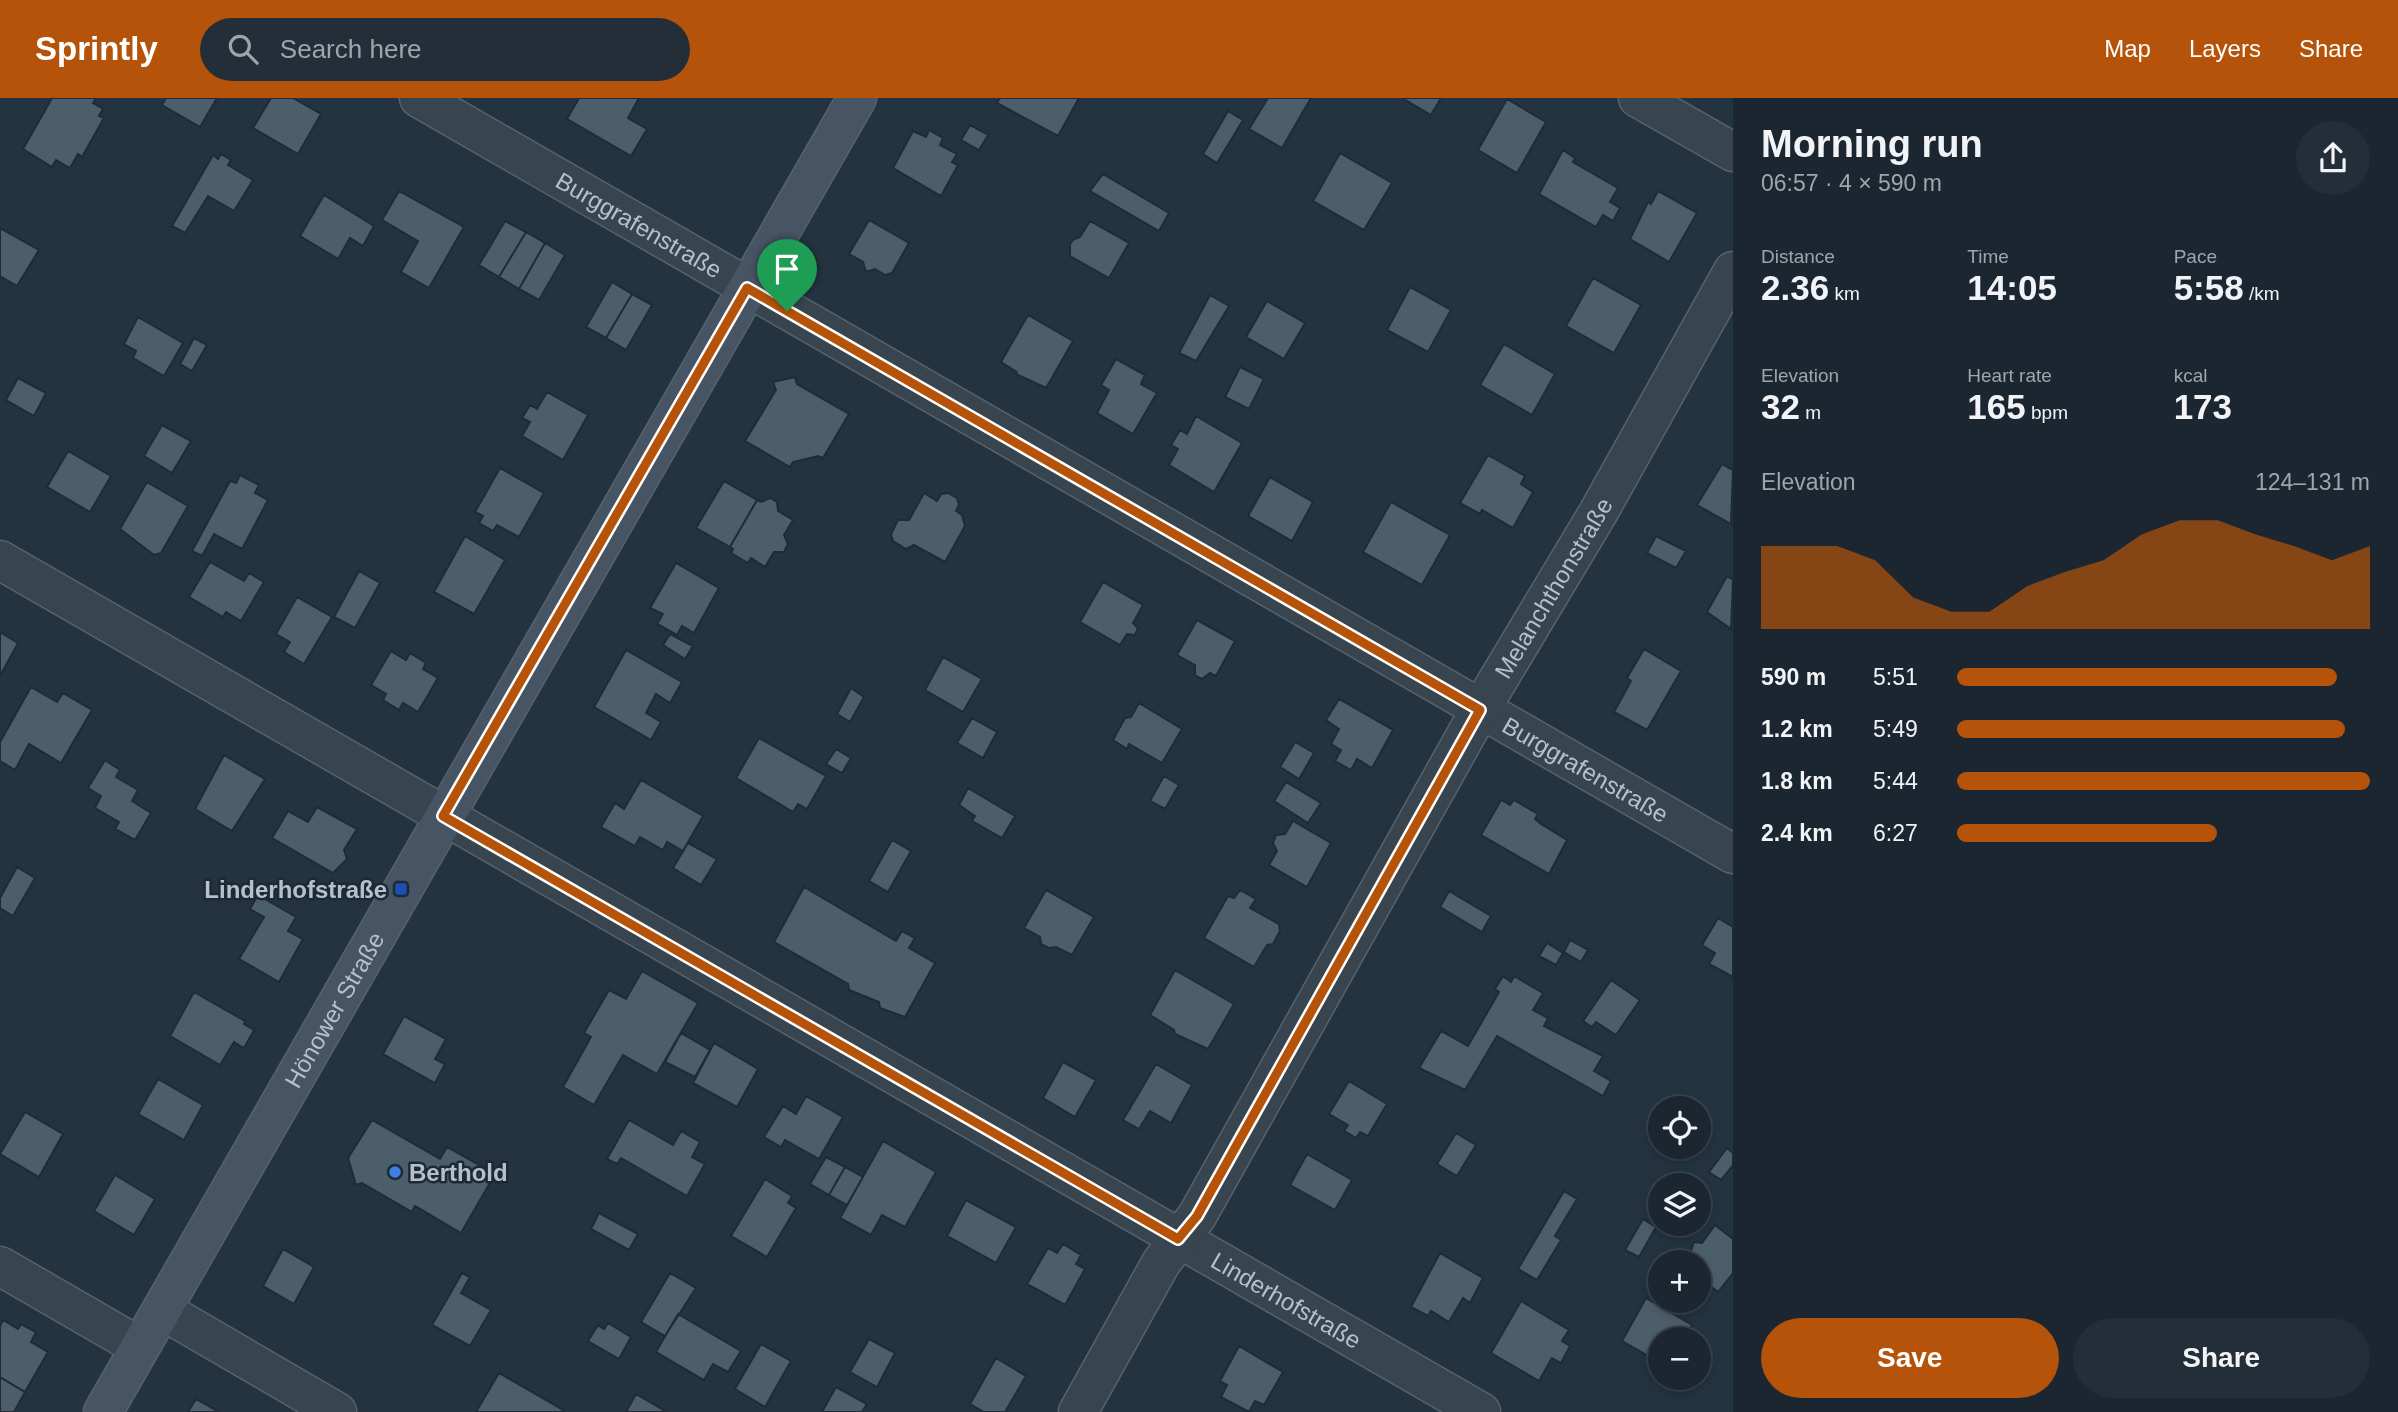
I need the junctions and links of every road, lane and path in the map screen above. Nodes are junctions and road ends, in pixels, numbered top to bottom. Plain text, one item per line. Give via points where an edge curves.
1 (419, 98) edge
2 (857, 98) edge
3 (1638, 98) edge
4 (1733, 152) edge
5 (1733, 271) edge
6 (747, 288) junction
7 (0, 560) edge
8 (1480, 710) junction
9 (443, 816) junction
10 (1733, 854) edge
11 (1178, 1239) junction
12 (0, 1266) edge
13 (162, 1310) junction
14 (140, 1347) junction
15 (103, 1412) edge
16 (337, 1412) edge
17 (1078, 1412) edge
18 (1481, 1412) edge

1 - 6 street, Burggrafenstraße
2 - 6 main road, Hönower Straße
3 - 4 street
5 - 8 street, Melanchthonstraße via 1598,513
6 - 8 street, Burggrafenstraße
6 - 9 main road, Hönower Straße
7 - 9 street, Linderhofstraße
8 - 10 street, Burggrafenstraße
8 - 11 street, Melanchthonstraße via 1197,1216
9 - 11 street, Linderhofstraße
9 - 13 main road, Hönower Straße
11 - 17 street, Melanchthonstraße
11 - 18 street, Linderhofstraße
12 - 14 street
13 - 14 main road, Hönower Straße
13 - 16 street
14 - 15 main road, Hönower Straße

